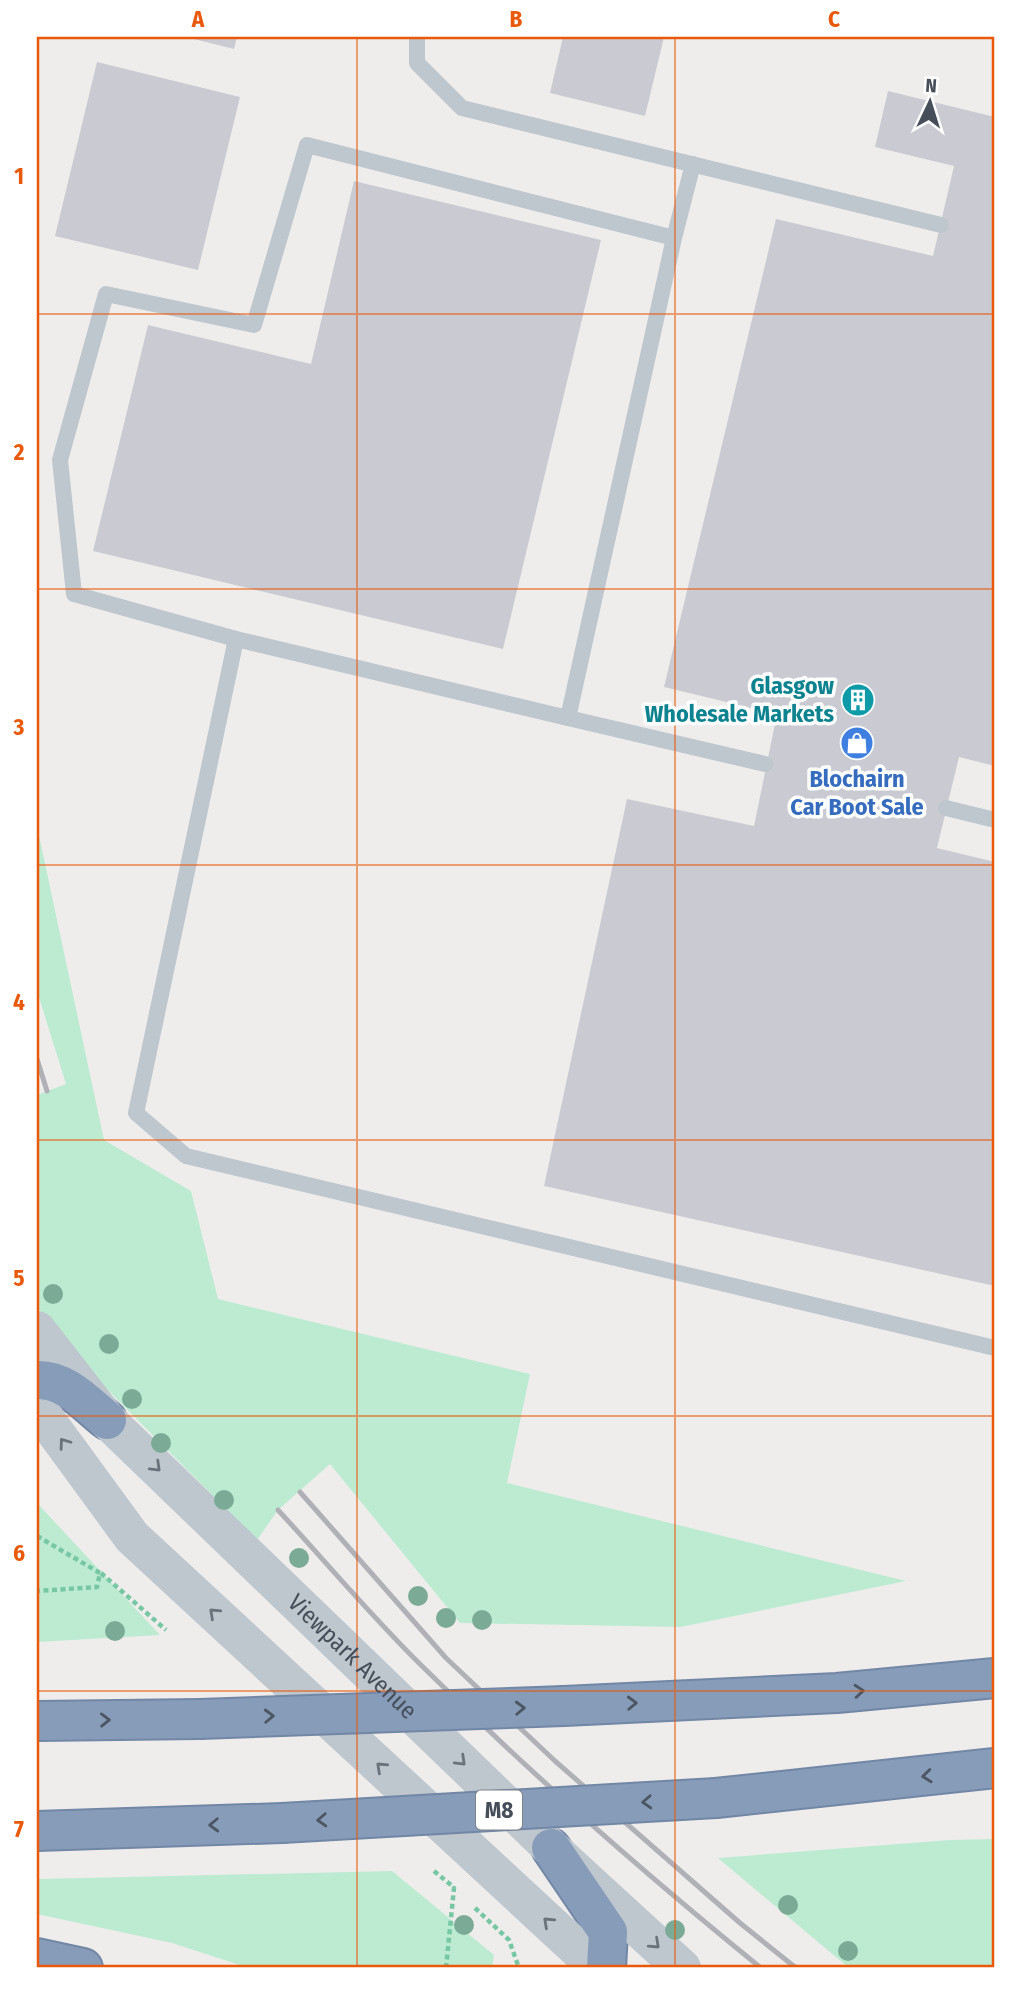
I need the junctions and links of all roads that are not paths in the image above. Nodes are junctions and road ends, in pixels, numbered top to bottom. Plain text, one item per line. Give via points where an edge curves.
1 (416, 37) edge
2 (693, 164) junction
3 (940, 225) dead end
4 (674, 238) junction
5 (236, 639) junction
6 (568, 718) junction
7 (765, 764) dead end
8 (946, 808) dead end
9 (995, 820) edge
10 (37, 1330) edge
11 (995, 1348) edge
12 (37, 1380) edge
13 (37, 1406) edge
14 (107, 1420) junction
15 (995, 1678) edge
16 (37, 1721) edge
17 (995, 1768) edge
18 (37, 1831) edge
19 (551, 1848) junction
20 (37, 1958) edge
21 (83, 1968) edge
22 (598, 1968) edge
23 (606, 1968) edge
24 (682, 1968) edge

1 - 2 lane via 417,63 462,108
2 - 3 lane
2 - 4 lane
4 - 5 lane via 307,145 254,325 106,294 60,460 74,594
4 - 6 lane
5 - 6 lane
5 - 11 lane via 136,1113 186,1156
6 - 7 lane
8 - 9 lane
10 - 14 street, Viewpark Avenue
12 - 14 highway via 64,1386
22 -> 13 street via 132,1536
14 -> 19 street, Viewpark Avenue
16 -> 15 highway, bridge via 564,1706 837,1693
17 -> 18 highway, M8, bridge via 716,1798 282,1823
19 - 23 highway via 608,1932
19 -> 24 street, Viewpark Avenue
20 - 21 highway

